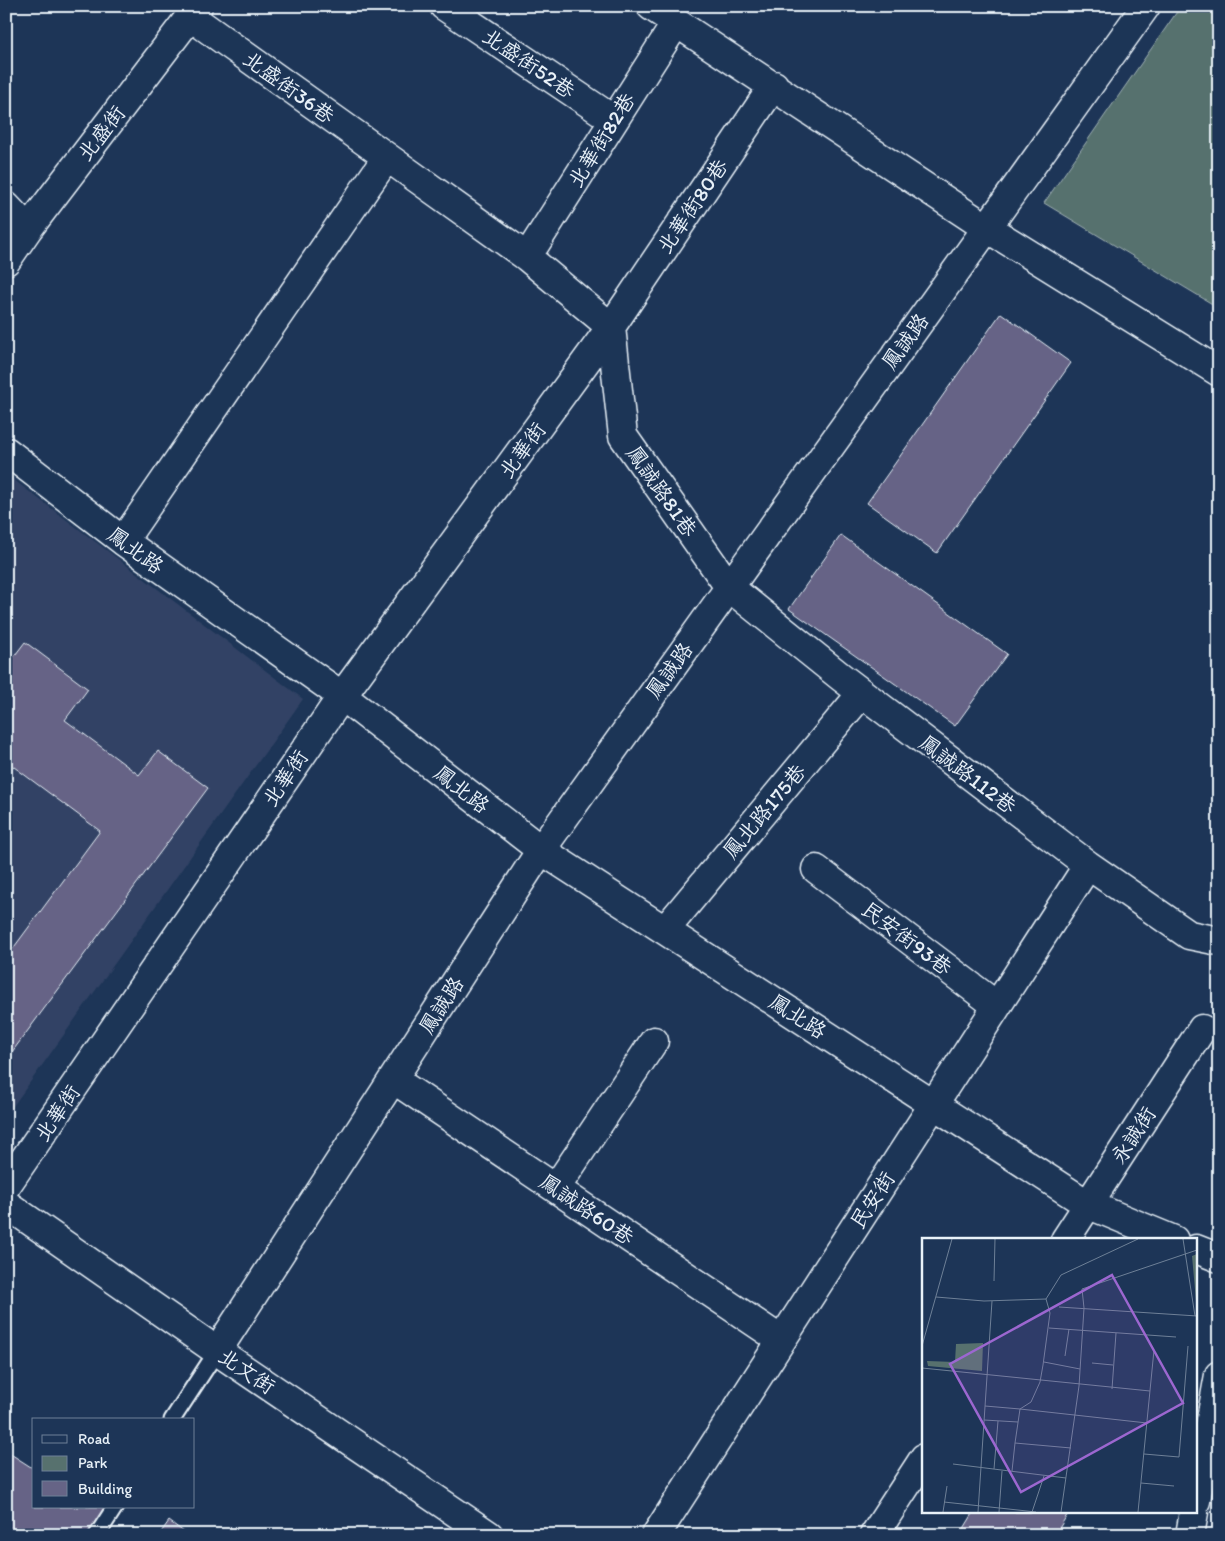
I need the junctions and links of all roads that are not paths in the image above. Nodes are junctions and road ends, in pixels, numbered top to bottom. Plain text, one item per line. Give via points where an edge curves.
1 (444, 6) edge
2 (651, 6) edge
3 (1146, 6) edge
4 (194, 12) edge
5 (676, 23) junction
6 (774, 85) junction
7 (614, 120) junction
8 (387, 158) junction
9 (6, 206) edge
10 (987, 228) junction
11 (28, 229) junction
12 (527, 257) junction
13 (6, 262) edge
14 (611, 327) junction
15 (1219, 372) edge
16 (6, 451) edge
17 (123, 541) junction
18 (729, 587) junction
19 (862, 693) junction
20 (342, 696) junction
21 (541, 850) junction
22 (1088, 865) junction
23 (816, 869) dead end
24 (666, 930) junction
25 (1219, 941) edge
26 (997, 1006) junction
27 (1202, 1030) dead end
28 (654, 1041) dead end
29 (393, 1079) junction
30 (934, 1104) junction
31 (6, 1186) edge
32 (556, 1188) junction
33 (6, 1204) edge
34 (1088, 1204) junction
35 (1066, 1238) edge
36 (1169, 1238) edge
37 (1198, 1250) edge
38 (1219, 1258) edge
39 (782, 1340) junction
40 (218, 1351) junction
41 (1219, 1376) edge
42 (173, 1418) edge
43 (922, 1461) edge
44 (1198, 1490) edge
45 (114, 1508) edge
46 (1194, 1514) edge
47 (97, 1535) edge
48 (489, 1535) edge
49 (656, 1535) edge
50 (874, 1535) edge
51 (1190, 1535) edge

1 - 7 street, 北盛街52巷
2 - 5 street
3 - 10 street, 鳳誠路
4 - 8 street, 北盛街36巷
4 - 11 street, 北盛街
5 - 6 street
5 - 7 street, 北華街82巷
6 - 10 street
6 - 14 street, 北華街80巷
7 - 12 street, 北華街82巷
8 - 12 street
8 - 17 street
9 - 11 street
10 - 15 street
10 - 18 street, 鳳誠路
11 - 13 street, 北盛街
12 - 14 street
14 - 18 street, 鳳誠路81巷 via 623,436
14 - 20 street, 北華街
16 - 17 street, 鳳北路
17 - 20 street, 鳳北路
18 - 19 street, 鳳誠路112巷
18 - 21 street, 鳳誠路
19 - 22 street, 鳳誠路112巷
19 - 24 street, 鳳北路175巷
20 - 21 street, 鳳北路
20 - 31 street, 北華街
21 - 24 street, 鳳北路
21 - 29 street, 鳳誠路
22 - 25 street, 鳳誠路112巷 via 1189,935
22 - 26 street, 民安街
23 - 26 street, 民安街93巷
24 - 30 street, 鳳北路
26 - 30 street, 民安街
27 - 34 street, 永誠街
28 - 32 street
29 - 32 street, 鳳誠路60巷
29 - 40 street, 鳳誠路
30 - 34 street, 鳳北路
30 - 39 street, 民安街
32 - 39 street, 鳳誠路60巷
33 - 40 street, 北文街
34 - 35 street, 永誠街
34 - 36 street, 鳳北路
37 - 38 street
39 - 49 street, 民安街
40 - 42 lane
40 - 48 street, 北文街
41 - 44 street
43 - 50 street
45 - 47 lane
46 - 51 street

